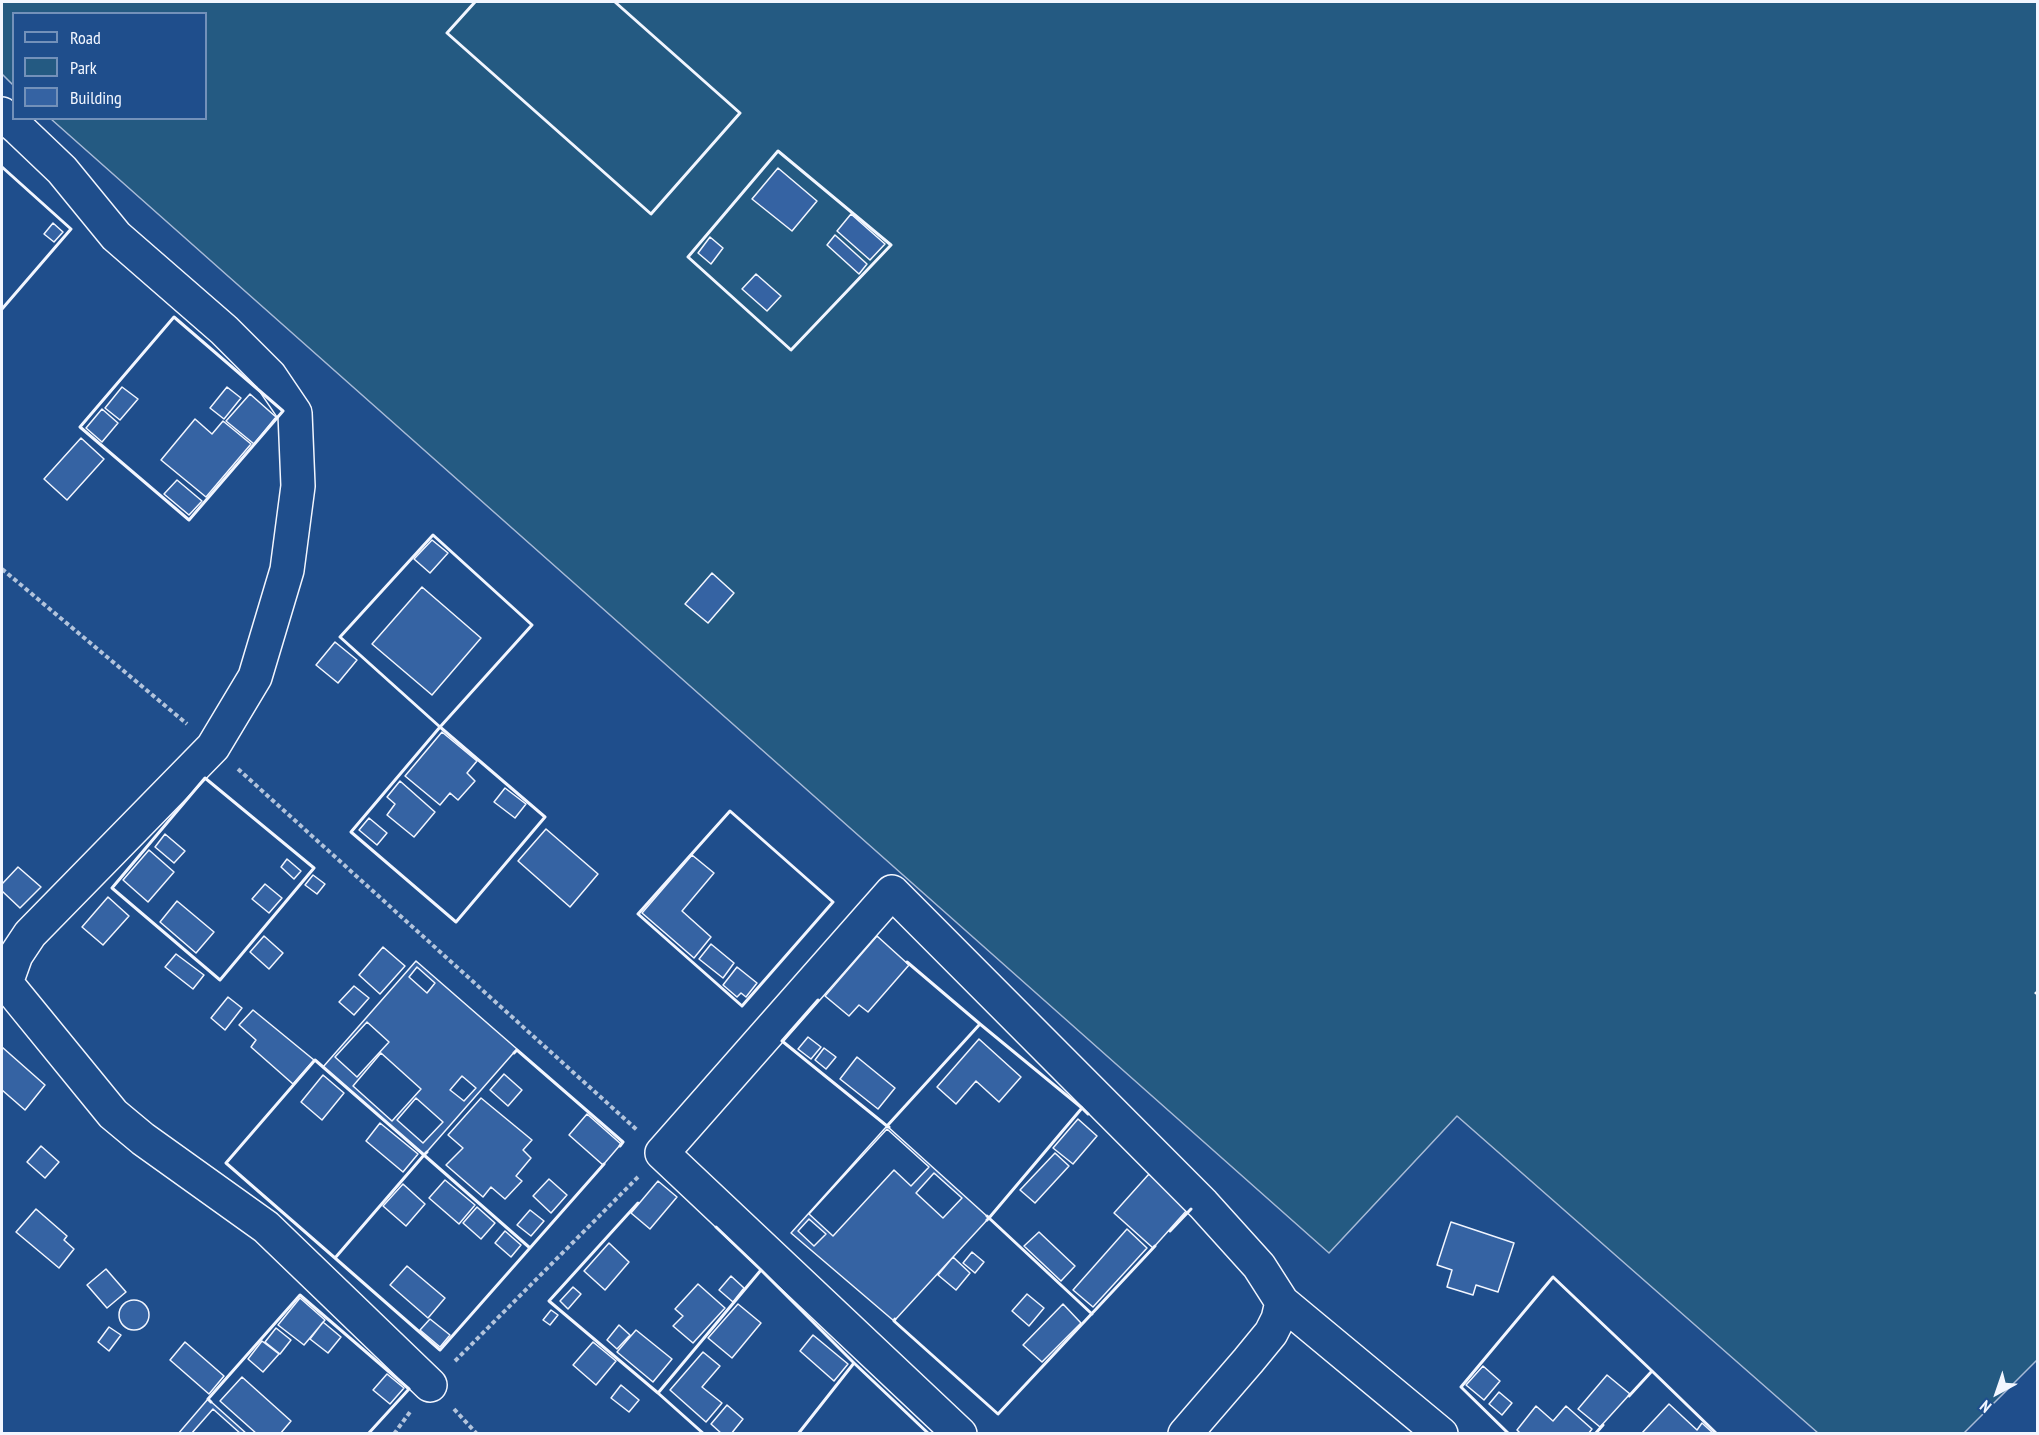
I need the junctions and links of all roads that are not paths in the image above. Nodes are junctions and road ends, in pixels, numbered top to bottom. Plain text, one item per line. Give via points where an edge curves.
1 (2, 114) edge
2 (4, 981) edge
3 (1282, 1302) junction
4 (430, 1385) road end
5 (960, 1434) edge
6 (1185, 1434) edge
7 (1441, 1434) edge

1 - 2 street via 62,170 116,236 224,330 270,376 295,413 298,486 287,570 255,677 213,747 30,934
2 - 4 street via 113,1114 266,1227
3 - 5 street via 1259,1266 1203,1204 892,892 662,1153
3 - 6 street via 1271,1333
3 - 7 street

